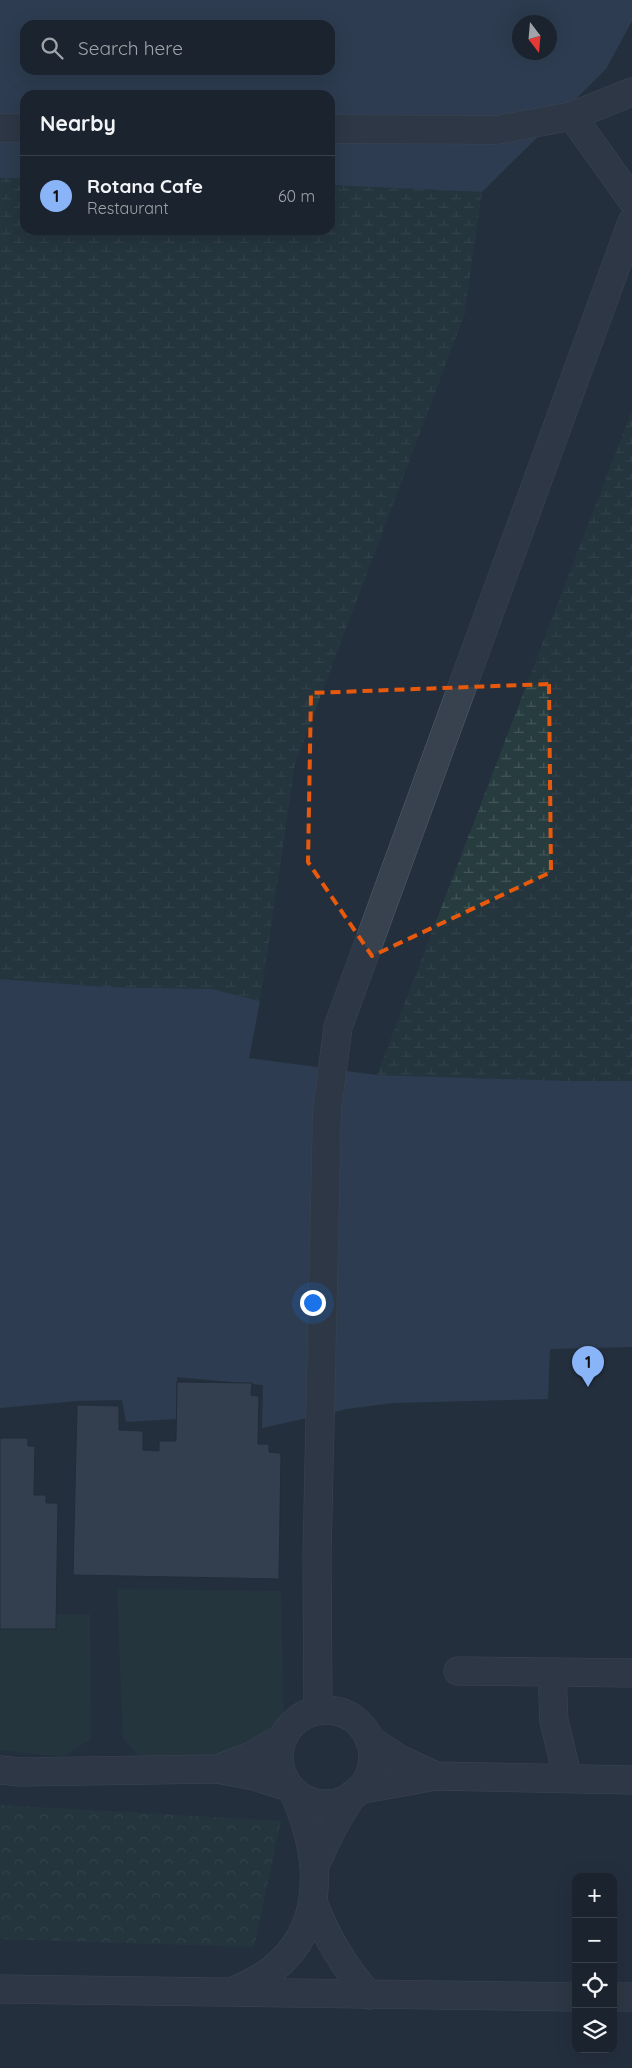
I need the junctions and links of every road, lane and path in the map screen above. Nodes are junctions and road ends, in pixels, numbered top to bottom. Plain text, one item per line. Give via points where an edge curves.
1 (632, 92) edge
2 (572, 116) junction
3 (0, 128) edge
4 (20, 128) edge
5 (335, 129) edge
6 (632, 200) edge
7 (632, 222) edge
8 (458, 1671) dead end
9 (552, 1672) junction
10 (632, 1673) edge
11 (318, 1711) junction
12 (284, 1737) junction
13 (369, 1739) junction
14 (217, 1769) junction
15 (0, 1770) edge
16 (436, 1776) junction
17 (568, 1779) junction
18 (632, 1780) edge
19 (291, 1789) junction
20 (355, 1793) junction
21 (315, 1865) junction
22 (314, 1904) junction
23 (0, 1989) edge
24 (232, 1992) junction
25 (369, 1995) junction
26 (572, 1997) edge
27 (617, 1997) edge
28 (632, 1997) edge

1 - 2 street
2 - 5 street via 497,130
2 - 6 street
3 - 4 street
7 - 11 street via 338,1027 327,1111
8 - 9 street
9 - 10 street
9 - 17 street via 555,1729
11 - 12 street via 298,1720
11 - 13 street via 330,1710 354,1719
12 - 14 street via 251,1756
12 - 19 street via 278,1758 283,1778
13 - 16 street via 401,1760
13 - 20 street via 371,1766 365,1782
14 - 15 street
14 - 19 street via 254,1776
16 - 17 street
16 - 20 street
17 - 18 street
19 - 20 street via 315,1803 328,1804
19 - 21 street via 307,1827
20 - 21 street via 332,1829
21 - 22 street
22 - 24 street via 304,1930 285,1958 252,1984
22 - 25 street via 336,1953
23 - 24 street
24 - 25 street
25 - 26 street
27 - 28 street

